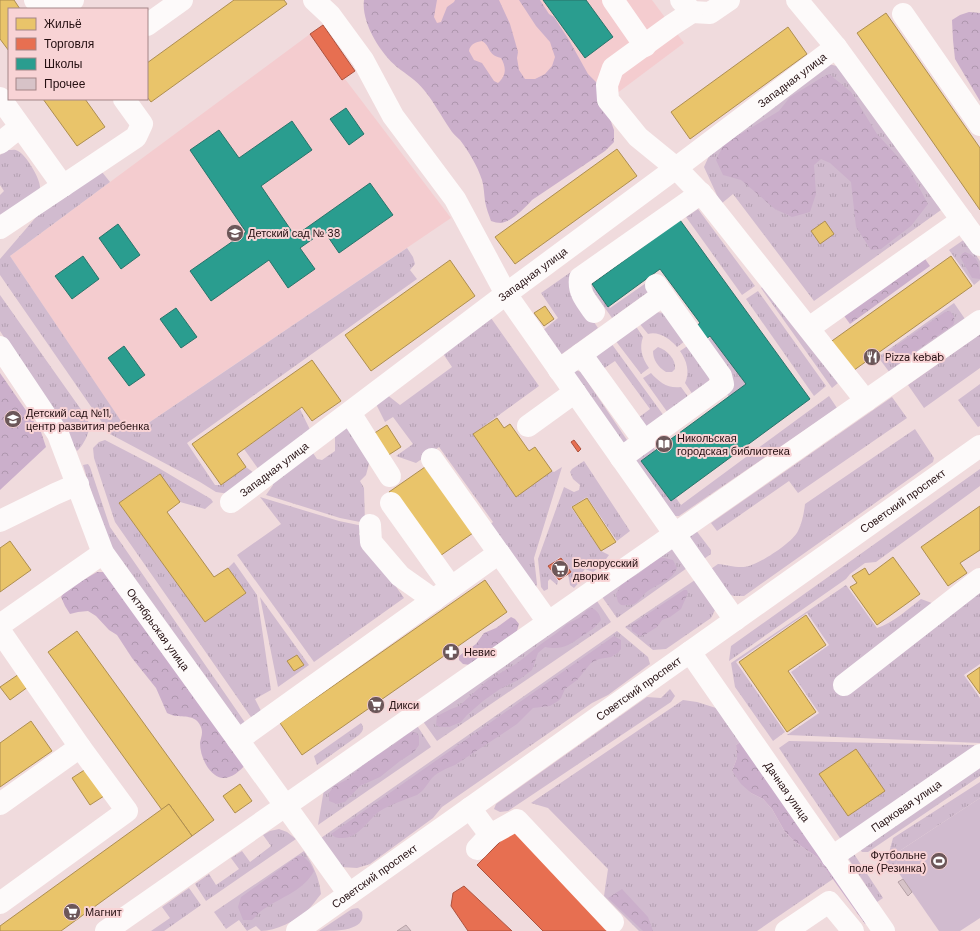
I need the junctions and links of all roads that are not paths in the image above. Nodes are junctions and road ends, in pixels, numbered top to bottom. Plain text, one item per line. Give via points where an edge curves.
1 (35, 0) edge
2 (73, 0) edge
3 (182, 0) edge
4 (314, 0) edge
5 (613, 0) edge
6 (729, 0) edge
7 (797, 0) edge
8 (686, 6) edge
9 (47, 8) edge
10 (62, 8) edge
11 (903, 14) dead end
12 (148, 24) edge
13 (644, 46) junction
14 (836, 47) junction
15 (0, 98) edge
16 (125, 100) edge
17 (980, 125) edge
18 (20, 127) junction
19 (0, 143) edge
20 (676, 168) junction
21 (62, 186) junction
22 (700, 193) junction
23 (962, 220) junction
24 (0, 228) edge
25 (980, 245) edge
26 (506, 294) junction
27 (594, 312) dead end
28 (980, 321) edge
29 (809, 328) junction
30 (0, 347) edge
31 (581, 354) junction
32 (559, 370) junction
33 (575, 392) junction
34 (866, 401) junction
35 (350, 413) junction
36 (528, 426) dead end
37 (644, 441) junction
38 (980, 446) edge
39 (621, 458) junction
40 (432, 459) dead end
41 (390, 476) dead end
42 (78, 484) junction
43 (231, 502) dead end
44 (391, 503) dead end
45 (0, 521) edge
46 (370, 525) dead end
47 (674, 534) junction
48 (104, 553) junction
49 (499, 553) junction
50 (980, 580) edge
51 (452, 587) junction
52 (434, 600) junction
53 (735, 620) junction
54 (548, 622) junction
55 (0, 625) edge
56 (0, 631) edge
57 (690, 652) junction
58 (844, 685) dead end
59 (238, 740) junction
60 (80, 747) junction
61 (980, 755) edge
62 (0, 804) edge
63 (286, 806) junction
64 (470, 808) junction
65 (832, 857) junction
66 (349, 894) junction
67 (0, 903) edge
68 (614, 922) dead end
69 (877, 929) edge
70 (106, 931) edge
71 (297, 931) edge
72 (786, 931) edge
73 (853, 931) edge

1 - 9 street
2 - 10 street
3 - 12 street
4 - 26 street via 330,15 362,60 393,116 455,199
5 - 13 street
6 - 8 street via 710,13
7 - 14 street
8 - 13 street
11 - 17 street
13 - 20 street via 613,68 607,85 608,100 638,137
14 - 20 street, Западная улица
14 - 23 street
15 - 18 street
16 - 21 street via 142,124 136,137
18 - 19 street
18 - 21 street
20 - 22 street
20 - 26 street, Западная улица
21 - 24 street
22 - 27 street via 580,278 579,286 584,299
22 - 29 street
23 - 25 street
23 - 29 street
26 - 32 street
26 - 35 street, Западная улица
28 - 34 street
29 - 34 street
30 - 42 street, Октябрьская улица via 58,434
31 - 32 street
31 - 37 street
31 - 37 street via 660,290 721,376 723,384
32 - 33 street
33 - 36 street
33 - 39 street
34 - 47 street
35 - 41 street
35 - 43 street, Западная улица
37 - 39 street
38 - 53 street, Советский проспект
39 - 47 street
40 - 49 street
42 - 45 street
42 - 48 street, Октябрьская улица
44 - 51 street
46 - 52 street via 371,542 400,576
47 - 53 street
47 - 54 street
48 - 55 street
48 - 59 street, Октябрьская улица
49 - 51 street
49 - 54 street
50 - 58 street
51 - 52 street
52 - 59 street
53 - 57 street, Советский проспект
54 - 63 street
56 - 60 street
57 - 64 street, Советский проспект
57 - 65 street, Дачная улица
59 - 63 street, Октябрьская улица
60 - 62 street
60 - 67 street via 127,810
61 - 65 street, Парковая улица
63 - 66 street, Октябрьская улица
63 - 70 street
64 - 66 street, Советский проспект
64 - 68 street via 484,842 517,820
65 - 69 street, Дачная улица
66 - 71 street, Советский проспект
72 - 73 street via 829,902

